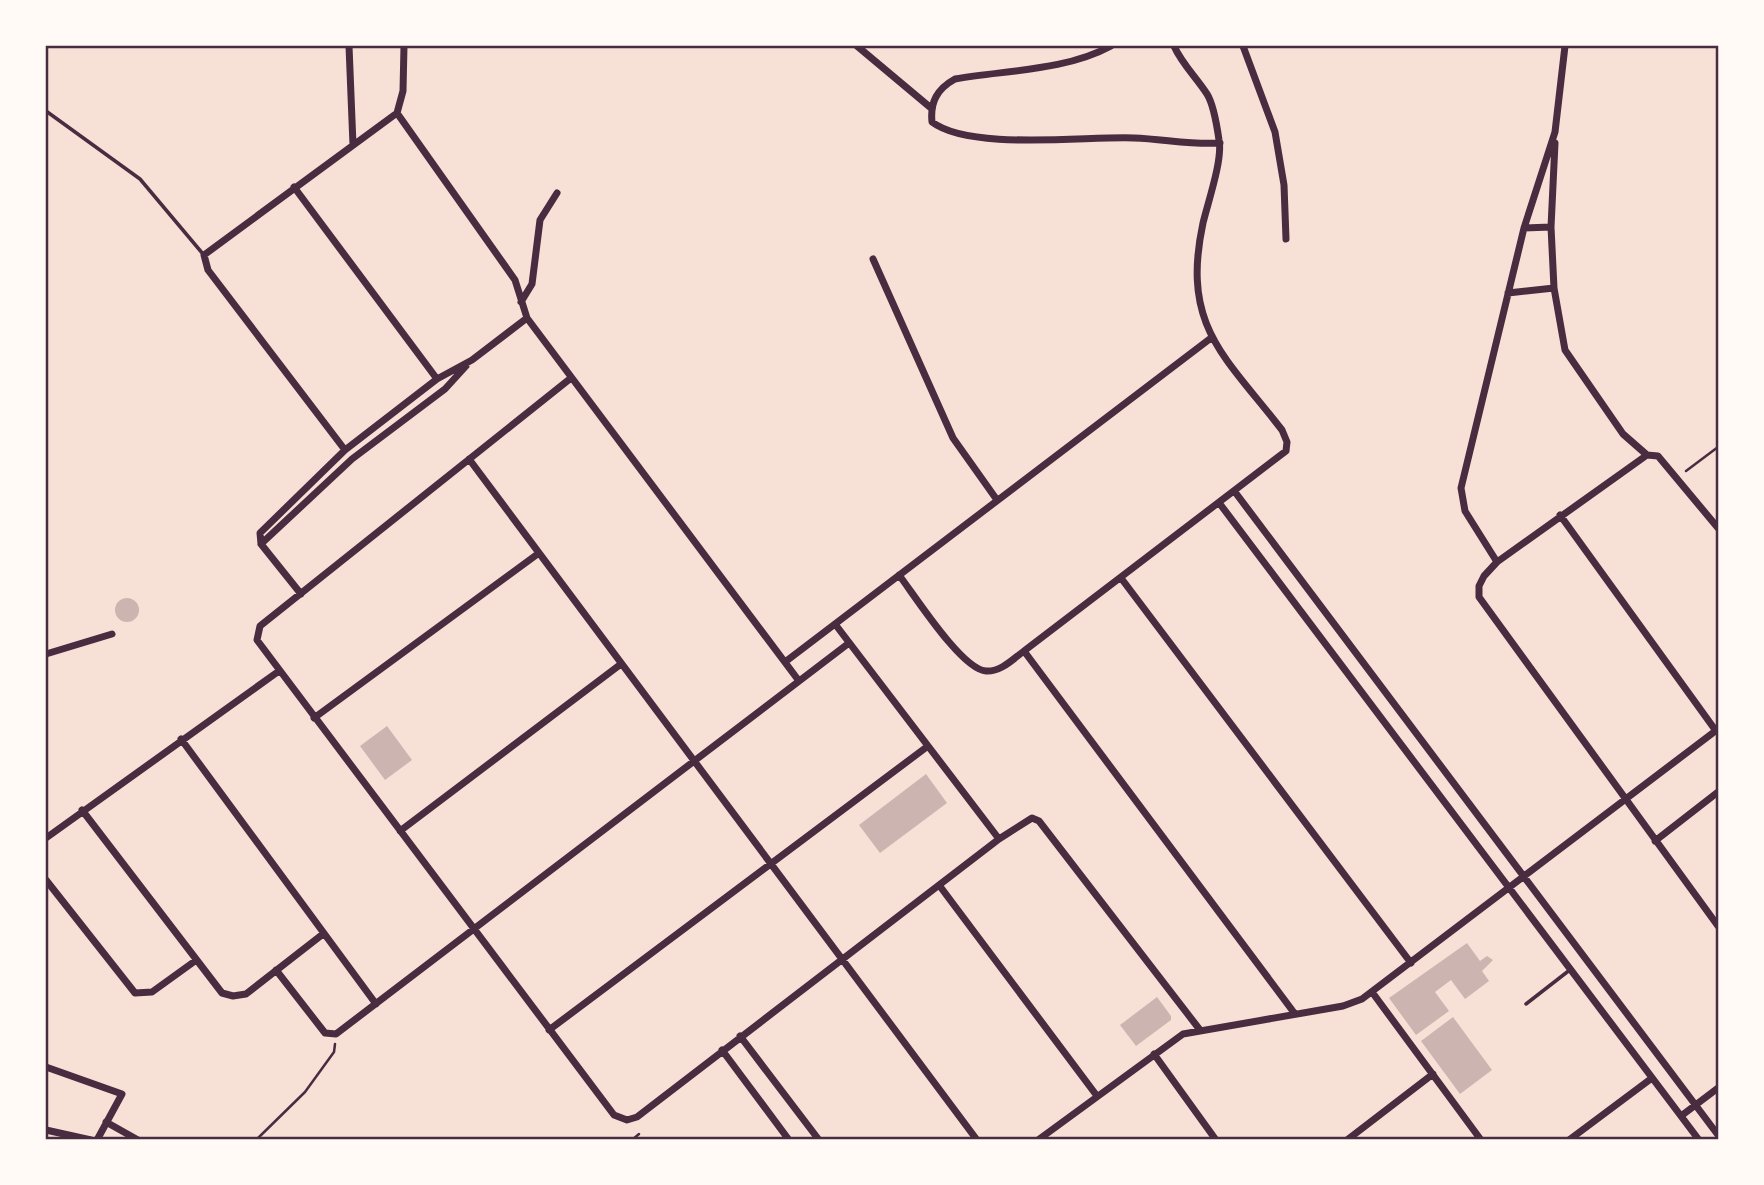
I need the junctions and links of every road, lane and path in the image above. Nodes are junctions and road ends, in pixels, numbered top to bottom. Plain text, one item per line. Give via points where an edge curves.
1 (349, 46) edge
2 (404, 46) edge
3 (857, 46) edge
4 (1111, 46) edge
5 (1174, 46) edge
6 (1243, 46) edge
7 (1565, 46) edge
8 (1098, 49) edge
9 (931, 108) junction
10 (46, 111) edge
11 (397, 113) junction
12 (1555, 132) junction
13 (1220, 143) junction
14 (353, 145) junction
15 (295, 187) junction
16 (557, 193) dead end
17 (1524, 228) junction
18 (1550, 228) junction
19 (1286, 239) dead end
20 (204, 256) junction
21 (873, 259) dead end
22 (1554, 288) junction
23 (1508, 293) junction
24 (521, 302) junction
25 (527, 317) junction
26 (1211, 338) junction
27 (472, 360) junction
28 (571, 378) junction
29 (437, 379) junction
30 (1718, 447) edge
31 (345, 450) junction
32 (1647, 455) junction
33 (469, 459) junction
34 (1678, 478) junction
35 (1235, 492) junction
36 (998, 500) junction
37 (1220, 503) junction
38 (1560, 515) junction
39 (1718, 528) edge
40 (261, 544) junction
41 (539, 553) junction
42 (1497, 562) junction
43 (899, 575) junction
44 (1121, 578) junction
45 (301, 594) junction
46 (835, 624) junction
47 (112, 635) dead end
48 (849, 643) junction
49 (1024, 651) junction
50 (46, 654) edge
51 (785, 662) junction
52 (621, 664) junction
53 (279, 671) junction
54 (799, 681) junction
55 (314, 718) junction
56 (1717, 730) edge
57 (181, 739) junction
58 (928, 746) junction
59 (694, 761) junction
60 (1718, 792) edge
61 (1625, 800) junction
62 (82, 810) junction
63 (400, 831) junction
64 (46, 838) edge
65 (999, 839) junction
66 (1655, 841) junction
67 (771, 864) junction
68 (1526, 876) junction
69 (46, 880) edge
70 (939, 884) junction
71 (1510, 888) junction
72 (1718, 926) edge
73 (474, 929) junction
74 (323, 934) junction
75 (842, 959) junction
76 (195, 961) junction
77 (1411, 963) junction
78 (1571, 969) junction
79 (276, 970) junction
80 (1372, 992) junction
81 (376, 1004) junction
82 (1526, 1004) dead end
83 (1295, 1014) junction
84 (550, 1030) junction
85 (1200, 1030) junction
86 (336, 1034) junction
87 (740, 1036) junction
88 (722, 1050) junction
89 (1154, 1054) junction
90 (46, 1067) edge
91 (1433, 1074) junction
92 (1652, 1077) junction
93 (1718, 1088) edge
94 (1097, 1096) junction
95 (1696, 1105) junction
96 (1681, 1116) junction
97 (106, 1122) junction
98 (46, 1130) edge
99 (639, 1134) dead end
100 (1718, 1135) edge
101 (94, 1139) edge
102 (138, 1139) edge
103 (256, 1139) edge
104 (632, 1139) edge
105 (789, 1139) edge
106 (819, 1139) edge
107 (977, 1139) edge
108 (1038, 1139) edge
109 (1216, 1139) edge
110 (1347, 1139) edge
111 (1481, 1139) edge
112 (1569, 1139) edge
113 (1699, 1139) edge

1 - 14 street
2 - 11 street via 403,92
3 - 9 street
4 - 8 street
5 - 13 street via 1209,96
6 - 19 street via 1275,132 1284,185
7 - 12 street
8 - 9 street via 1056,63 954,79 937,93
9 - 13 street via 932,122 942,130 994,138
10 - 20 lane via 140,179
11 - 14 street
11 - 24 street via 515,280
12 - 17 street
12 - 18 street
13 - 26 street via 1201,235 1196,290
14 - 15 street
15 - 20 street
15 - 29 street
16 - 24 street via 540,220 532,284
17 - 18 street
17 - 23 street
18 - 22 street
20 - 31 street via 208,270
21 - 36 street via 953,438
22 - 23 street
22 - 32 street via 1564,350 1623,434
23 - 42 street via 1461,488 1465,510
24 - 25 street
25 - 27 street
25 - 28 street
26 - 35 street via 1287,442 1280,458
26 - 36 street
27 - 29 street
27 - 40 street via 445,389 352,459
28 - 33 street
28 - 51 street
29 - 31 street
30 - 34 path
31 - 40 street via 261,533
32 - 34 street via 1658,456
32 - 38 street
33 - 41 street
33 - 45 street
34 - 39 street
35 - 37 street
35 - 68 street
36 - 43 street
37 - 44 street
37 - 71 street
38 - 42 street
38 - 56 street
40 - 45 street
41 - 52 street
41 - 55 street
42 - 61 street via 1479,586 1479,597
43 - 46 street
43 - 49 street via 974,668 992,671
44 - 49 street
44 - 77 street
45 - 53 street via 260,626 257,640
46 - 48 street
46 - 51 street
47 - 50 street
48 - 54 street
48 - 58 street
49 - 83 street
51 - 54 street
52 - 59 street
52 - 63 street
53 - 55 street
53 - 57 street
54 - 59 street
55 - 63 street
56 - 61 street
57 - 62 street
57 - 74 street
58 - 65 street
58 - 67 street
59 - 67 street
59 - 73 street
60 - 66 street
61 - 66 street
61 - 68 street
62 - 64 street
62 - 76 street
63 - 73 street
65 - 70 street
65 - 85 street via 1025,821 1039,821
66 - 72 street
67 - 75 street
67 - 84 street
68 - 71 street
68 - 95 street
69 - 76 street via 135,993 152,992
70 - 75 street
70 - 94 street
71 - 77 street
71 - 78 street
73 - 81 street
73 - 84 street
74 - 79 street
74 - 81 street
75 - 87 street
75 - 107 street
76 - 79 street via 222,993 233,996 246,994
77 - 80 street
78 - 82 lane
78 - 92 street
79 - 86 street via 326,1033
80 - 83 street via 1353,1004
80 - 91 street
81 - 86 street
83 - 85 street
84 - 88 street via 614,1115 627,1120 637,1117
85 - 89 street via 1183,1034
86 - 103 path via 334,1052 305,1092
87 - 88 street
87 - 106 street
88 - 105 street
89 - 94 street
89 - 109 street
90 - 97 street via 122,1094
91 - 110 street
91 - 111 street
92 - 96 street
92 - 112 street
93 - 95 street
94 - 108 street
95 - 96 street
95 - 100 street
96 - 113 street
97 - 101 street
97 - 102 street
98 - 101 street
99 - 104 path

